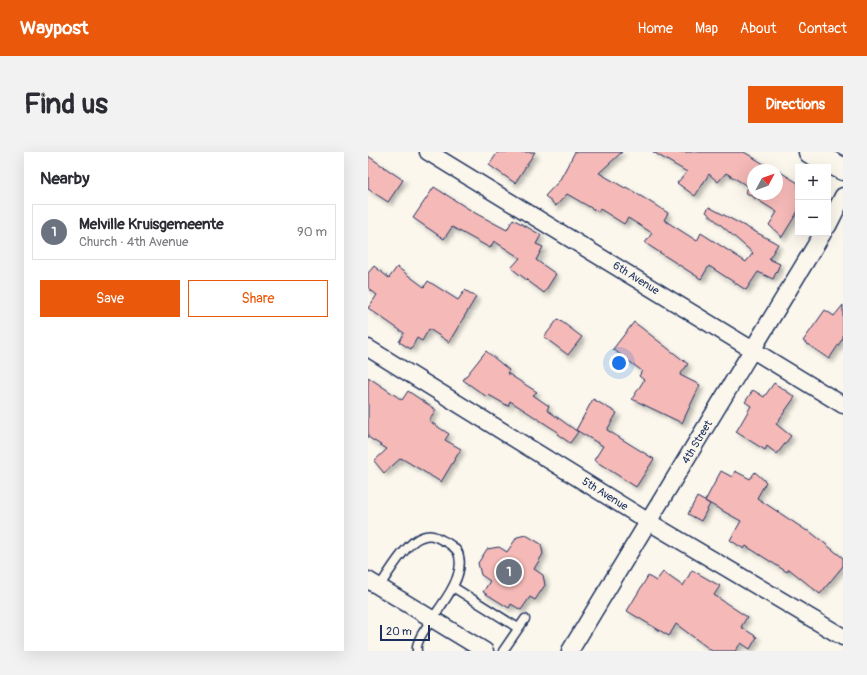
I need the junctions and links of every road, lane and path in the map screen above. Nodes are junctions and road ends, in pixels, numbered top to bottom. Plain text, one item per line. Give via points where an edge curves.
1 (428, 152) edge
2 (826, 161) edge
3 (843, 179) edge
4 (843, 196) edge
5 (840, 208) edge
6 (831, 222) edge
7 (821, 236) edge
8 (368, 348) edge
9 (752, 349) junction
10 (843, 405) edge
11 (649, 522) junction
12 (373, 584) edge
13 (453, 587) junction
14 (432, 619) junction
15 (525, 619) dead end
16 (518, 628) junction
17 (843, 637) edge
18 (417, 651) edge
19 (486, 651) edge
20 (503, 651) edge
21 (570, 651) edge

1 - 9 street, 6th Avenue
2 - 3 street
4 - 5 street
5 - 6 street
7 - 9 street, 4th Street
8 - 11 street, 5th Avenue
9 - 10 street, 6th Avenue
9 - 11 street, 4th Street
11 - 17 street, 5th Avenue
11 - 21 street, 4th Street
12 - 13 lane via 410,545 421,537 432,535 454,547 459,556 459,573
12 - 14 street
13 - 14 lane
13 - 16 lane
14 - 18 lane via 416,647
14 - 19 street
15 - 16 lane
16 - 20 lane

